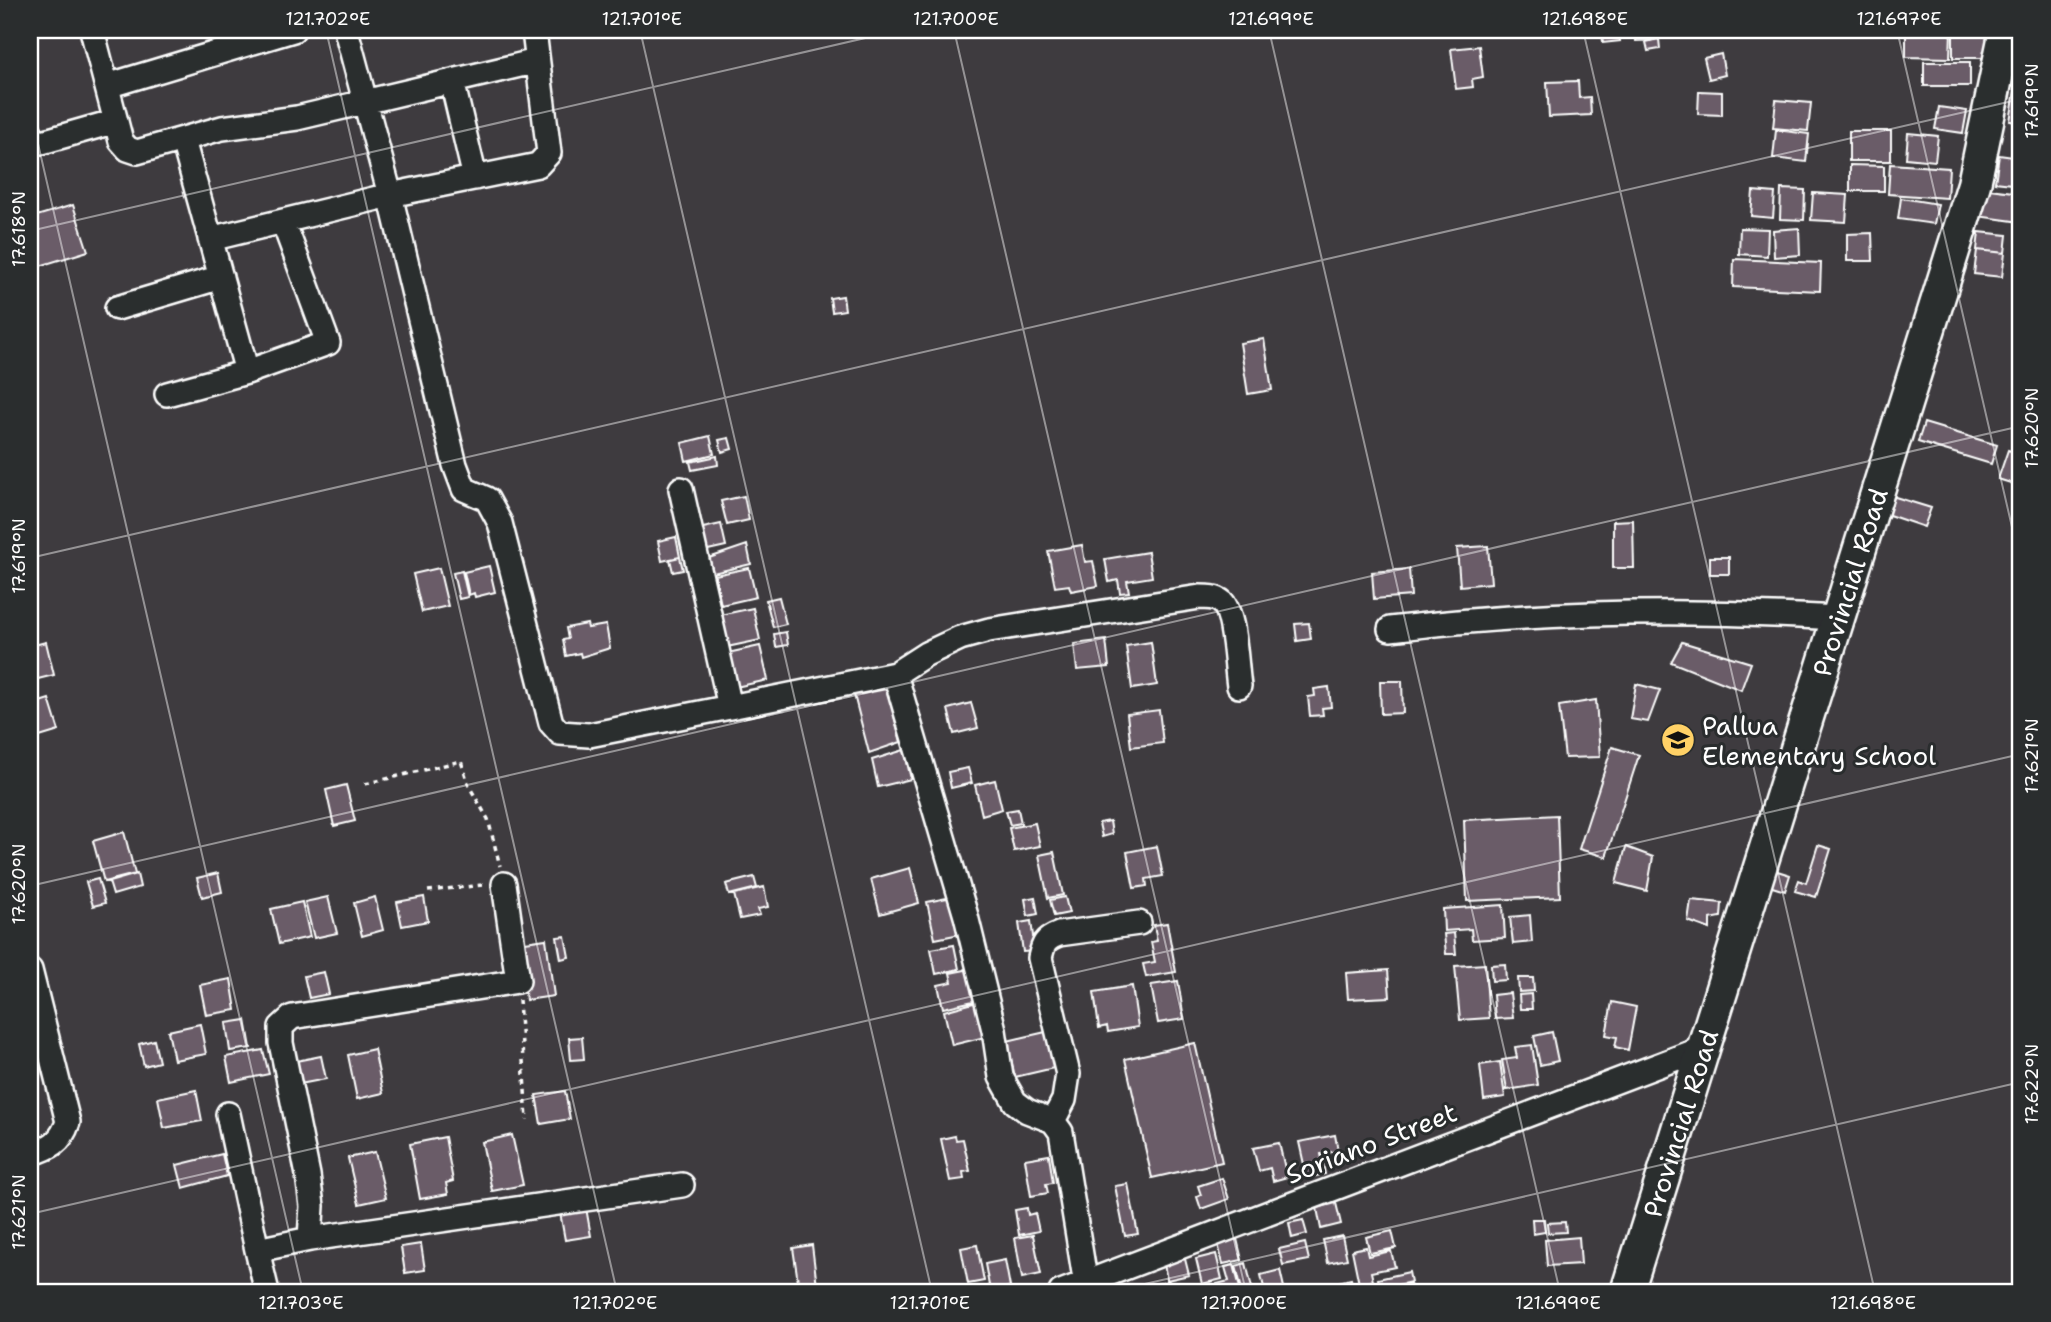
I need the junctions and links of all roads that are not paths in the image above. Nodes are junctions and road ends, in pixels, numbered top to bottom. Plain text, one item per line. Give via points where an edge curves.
1 (92, 30) edge
2 (293, 30) edge
3 (346, 30) edge
4 (2006, 30) edge
5 (534, 31) edge
6 (267, 34) edge
7 (537, 61) junction
8 (452, 81) junction
9 (107, 86) junction
10 (365, 102) junction
11 (116, 121) junction
12 (30, 132) edge
13 (183, 140) junction
14 (475, 178) junction
15 (390, 195) junction
16 (283, 221) junction
17 (210, 239) junction
18 (221, 277) junction
19 (117, 308) dead end
20 (247, 372) junction
21 (167, 394) dead end
22 (681, 489) dead end
23 (1838, 618) junction
24 (1390, 629) dead end
25 (895, 674) junction
26 (1239, 686) dead end
27 (730, 708) junction
28 (504, 884) road end
29 (1139, 923) dead end
30 (30, 970) edge
31 (1701, 1049) junction
32 (228, 1114) dead end
33 (1053, 1121) junction
34 (30, 1154) edge
35 (682, 1185) dead end
36 (310, 1239) junction
37 (257, 1250) junction
38 (1086, 1285) junction
39 (267, 1292) edge
40 (1061, 1292) edge
41 (1627, 1292) edge

1 - 9 street
2 - 6 street
3 - 10 street
4 - 23 main road, Provincial Road via 1975,184
5 - 7 street
6 - 9 street
7 - 8 street
7 - 14 street via 549,153 546,160
8 - 10 street
8 - 14 street
9 - 11 street
10 - 13 street via 297,118 222,128
10 - 15 street
11 - 12 street via 42,142
11 - 13 street via 121,141 137,152
13 - 17 street
14 - 15 street
15 - 16 street
15 - 27 street via 455,465 464,489 486,499 500,523 551,723 560,733 589,735
16 - 17 street
16 - 20 street via 328,343
17 - 18 street
18 - 19 street
18 - 20 street
20 - 21 street
22 - 27 street
23 - 24 street via 1573,612
23 - 31 main road, Provincial Road
25 - 26 street via 960,638 989,630 1208,597 1224,603 1229,614
25 - 27 street
25 - 33 street via 966,916 1001,1077 1015,1102
28 - 36 street via 518,981 285,1020 281,1027 308,1175
29 - 33 street via 1059,934 1043,944 1040,958 1068,1074 1064,1100
30 - 34 street via 68,1122 63,1137 50,1148
31 - 38 street, Soriano Street
31 - 41 main road, Provincial Road
32 - 37 street
33 - 38 street via 1065,1150
35 - 36 street
36 - 37 street
37 - 39 street
38 - 40 street, Soriano Street

